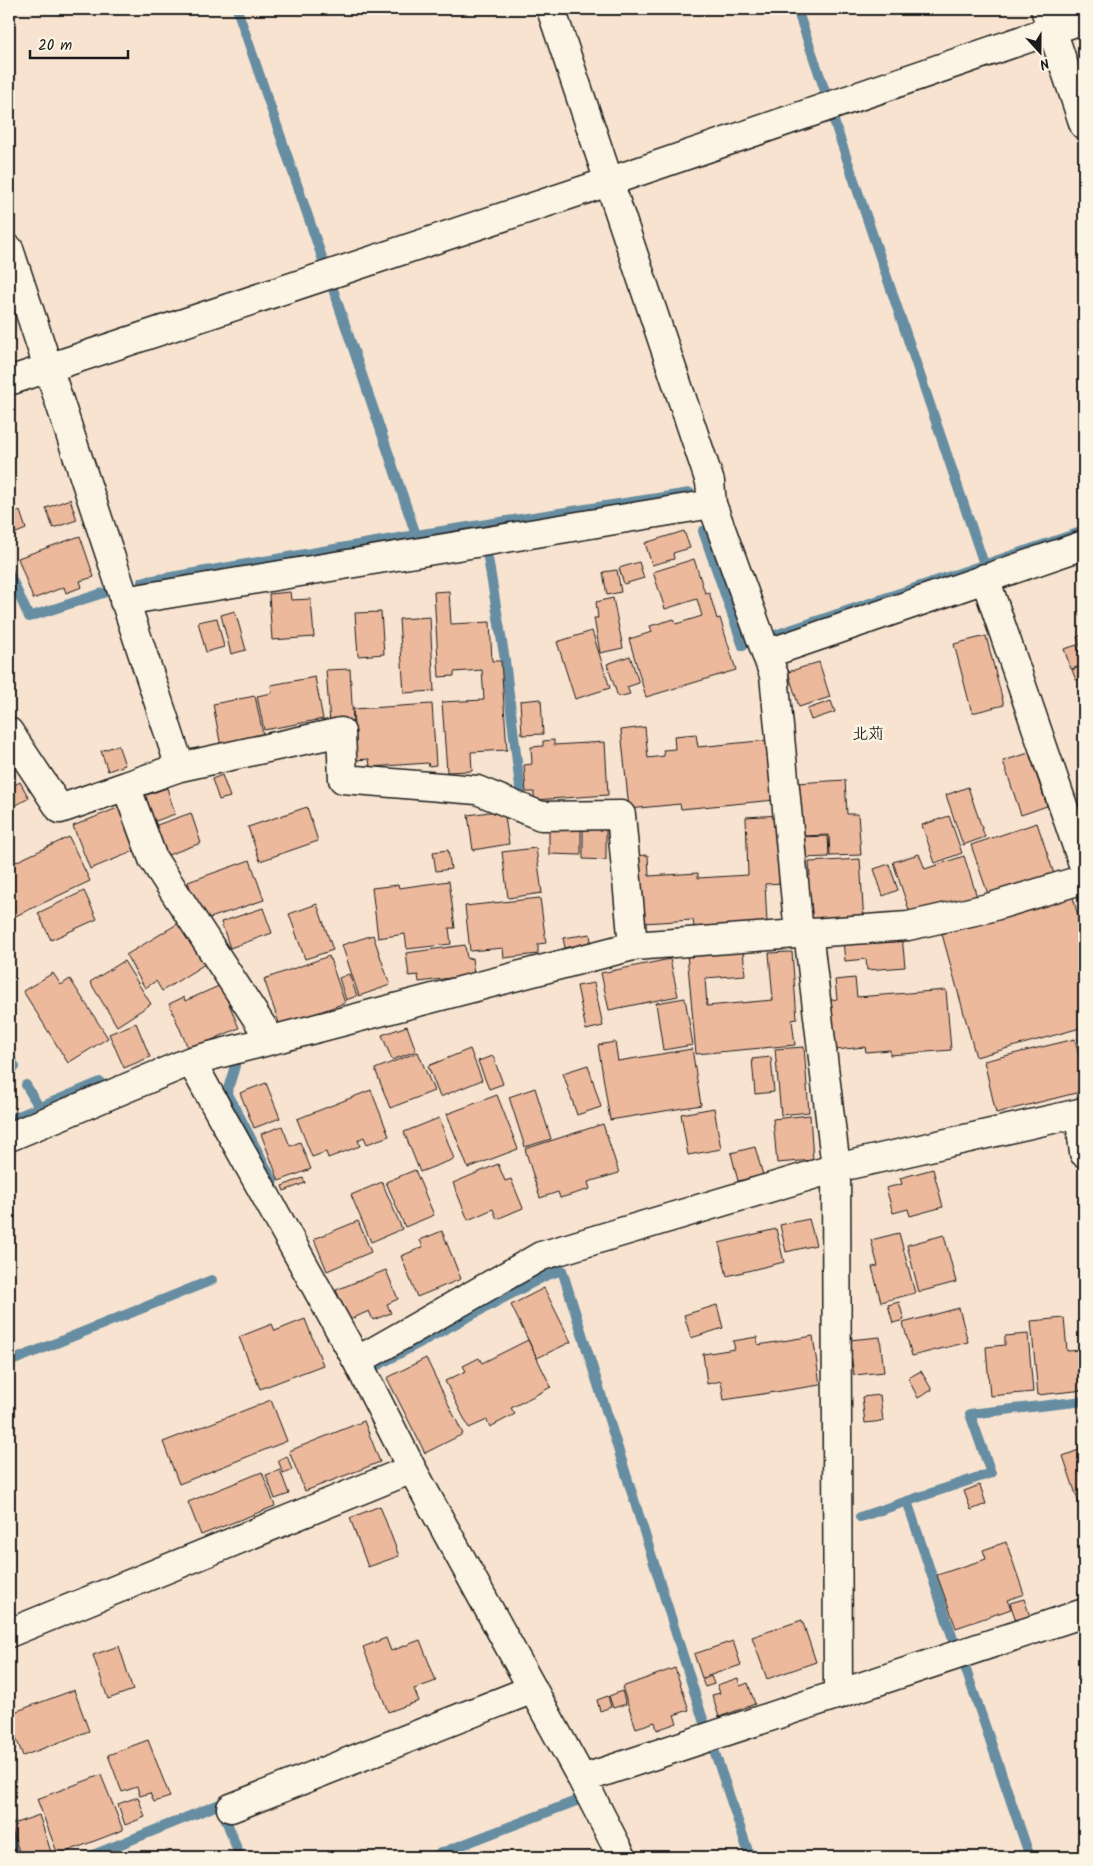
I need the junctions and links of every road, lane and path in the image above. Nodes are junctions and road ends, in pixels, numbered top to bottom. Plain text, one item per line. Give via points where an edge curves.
1 (551, 9) edge
2 (1048, 19) edge
3 (1084, 19) edge
4 (1084, 125) edge
5 (608, 182) junction
6 (9, 249) edge
7 (48, 368) junction
8 (9, 381) edge
9 (712, 504) junction
10 (1084, 545) edge
11 (986, 578) junction
12 (124, 601) junction
13 (766, 654) junction
14 (9, 732) edge
15 (180, 767) junction
16 (126, 786) junction
17 (1084, 867) edge
18 (1084, 878) edge
19 (804, 933) junction
20 (633, 946) junction
21 (271, 1040) junction
22 (191, 1061) junction
23 (1082, 1113) edge
24 (9, 1138) edge
25 (1084, 1153) edge
26 (836, 1168) junction
27 (358, 1360) junction
28 (412, 1469) junction
29 (1084, 1613) edge
30 (9, 1633) edge
31 (533, 1689) junction
32 (838, 1695) junction
33 (582, 1779) junction
34 (230, 1808) dead end
35 (622, 1857) edge

1 - 5 street
2 - 3 street
2 - 4 street
2 - 5 street
5 - 7 street
5 - 9 street via 710,482
6 - 7 street
7 - 8 street
7 - 12 street
9 - 12 street
9 - 13 street
10 - 11 street
11 - 13 street
11 - 17 street
12 - 15 street
13 - 19 street via 774,675
14 - 16 street via 60,809
15 - 16 street
15 - 20 street via 341,732 343,779 477,790 541,816 621,815
16 - 21 street via 152,859
18 - 19 street via 988,908 908,926
19 - 20 street
19 - 26 street
20 - 21 street
21 - 22 street
22 - 24 street
22 - 27 street
23 - 25 street
23 - 26 street
26 - 27 street via 541,1256
26 - 32 street
27 - 28 street
28 - 30 street
28 - 31 street
29 - 32 street
31 - 33 street
31 - 34 street
32 - 33 street
33 - 35 street

